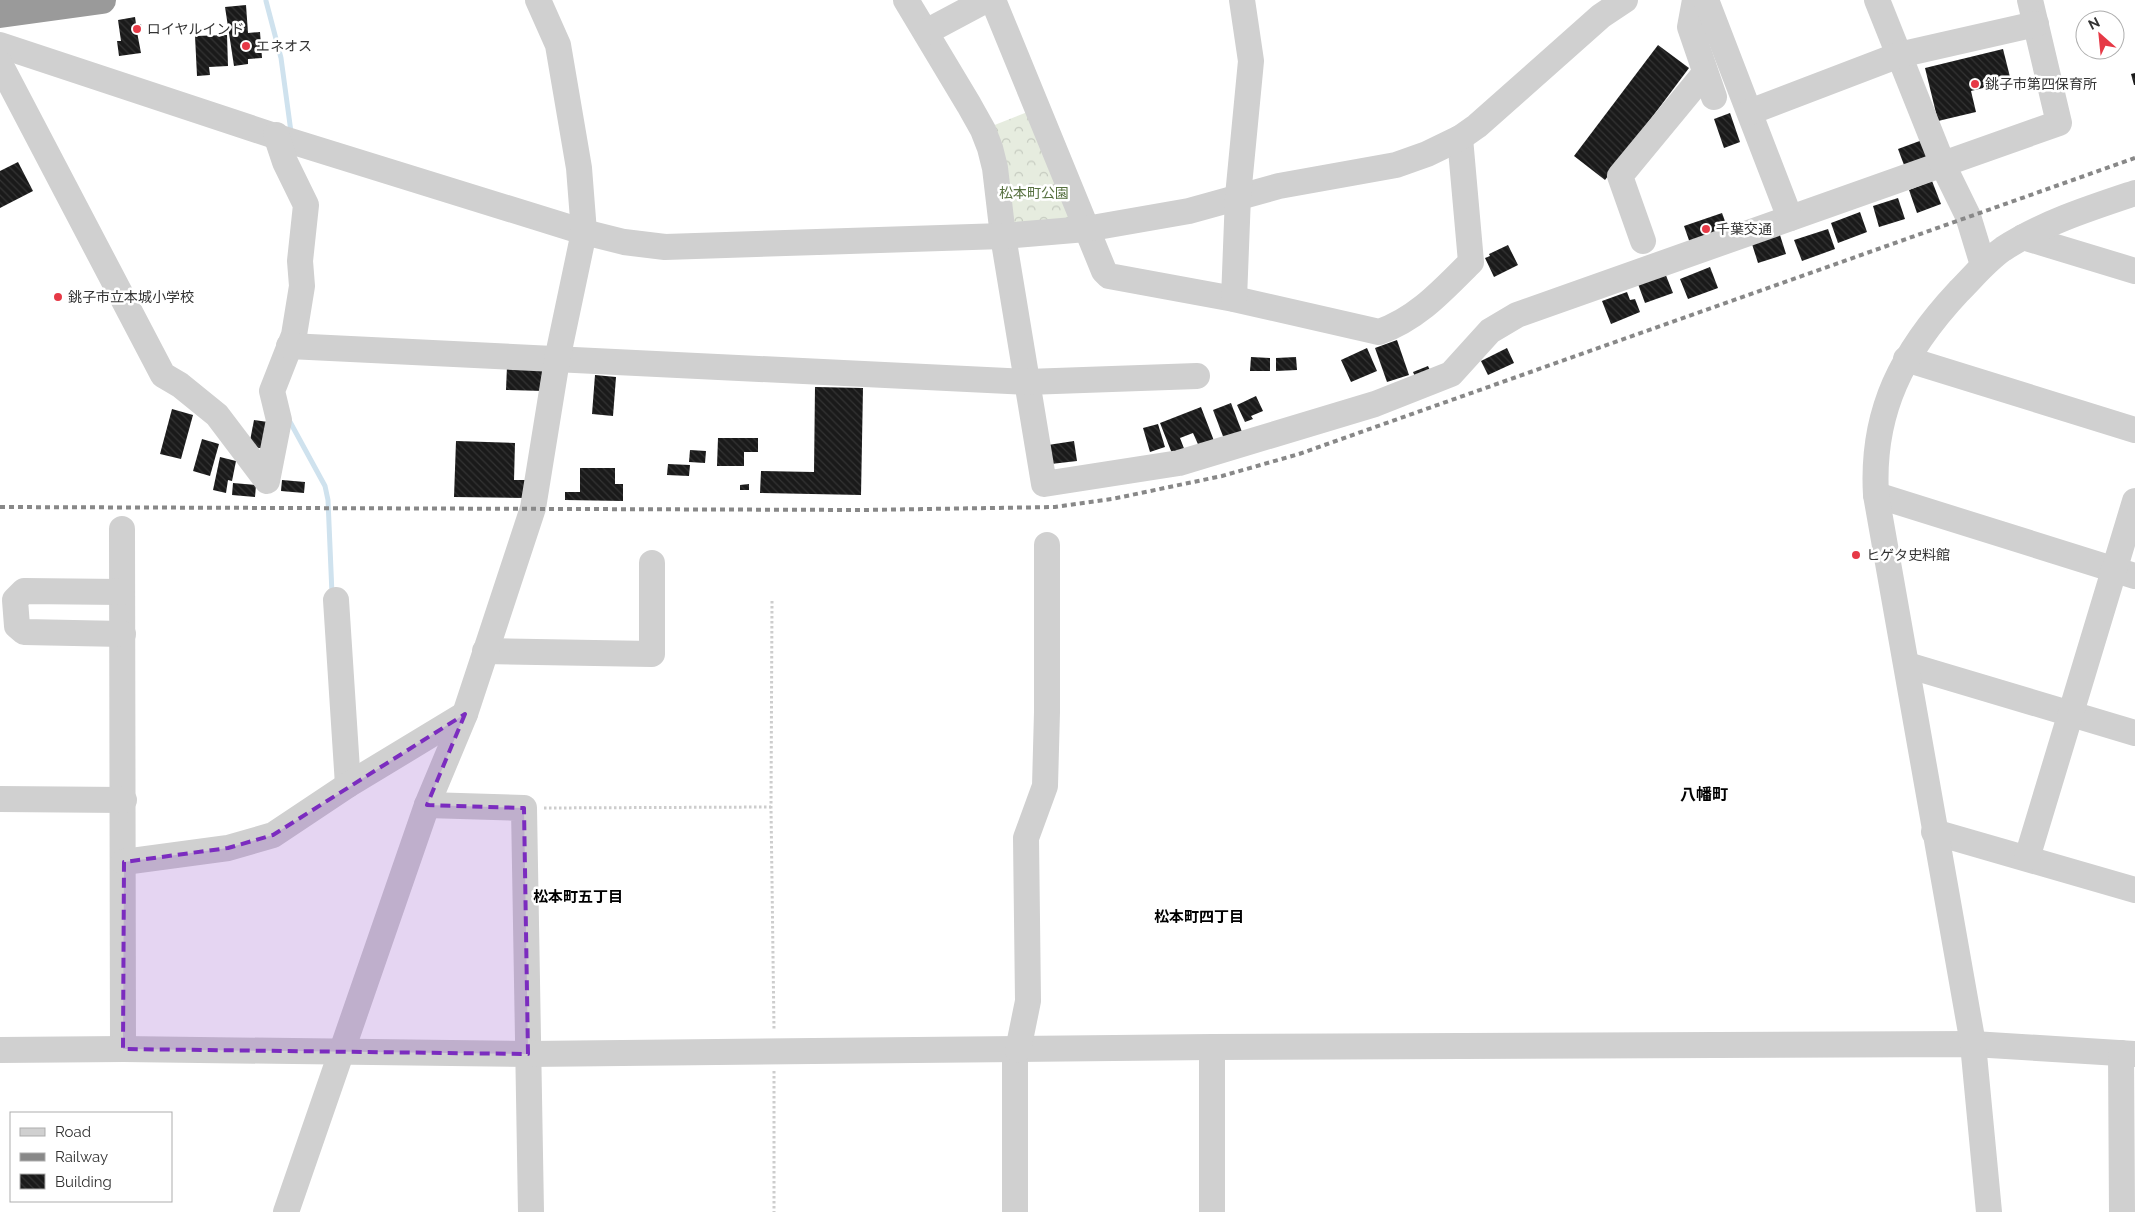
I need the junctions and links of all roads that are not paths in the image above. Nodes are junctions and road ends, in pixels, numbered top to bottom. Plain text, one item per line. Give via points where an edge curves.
1 (102, 0) edge
2 (538, 0) edge
3 (906, 0) edge
4 (986, 0) edge
5 (993, 0) edge
6 (1242, 0) edge
7 (1625, 0) edge
8 (1695, 0) edge
9 (1706, 0) edge
10 (1877, 0) edge
11 (2033, 12) edge
12 (0, 14) edge
13 (926, 32) junction
14 (0, 51) edge
15 (1899, 55) junction
16 (1705, 73) junction
17 (1714, 97) dead end
18 (1750, 112) junction
19 (1460, 138) junction
20 (287, 139) junction
21 (1943, 165) junction
22 (2135, 193) edge
23 (1238, 196) junction
24 (1790, 218) junction
25 (1086, 230) junction
26 (584, 232) junction
27 (1003, 236) junction
28 (2023, 237) junction
29 (1643, 241) dead end
30 (1983, 265) junction
31 (2135, 271) edge
32 (1234, 299) junction
33 (289, 346) junction
34 (1906, 359) junction
35 (557, 360) junction
36 (1197, 376) dead end
37 (1027, 382) junction
38 (2135, 430) edge
39 (1876, 495) junction
40 (2135, 501) edge
41 (122, 529) dead end
42 (1048, 545) dead end
43 (652, 563) dead end
44 (2125, 573) edge
45 (122, 592) junction
46 (336, 600) dead end
47 (123, 634) junction
48 (485, 651) junction
49 (1907, 665) junction
50 (465, 714) junction
51 (2072, 714) junction
52 (2135, 733) edge
53 (348, 785) junction
54 (0, 799) edge
55 (124, 800) junction
56 (427, 806) junction
57 (1934, 832) junction
58 (2027, 858) junction
59 (124, 862) junction
60 (2135, 890) edge
61 (1973, 1044) junction
62 (1212, 1047) junction
63 (123, 1049) junction
64 (0, 1050) edge
65 (1017, 1050) junction
66 (342, 1053) junction
67 (528, 1054) junction
68 (2128, 1054) edge
69 (286, 1212) edge
70 (531, 1212) edge
71 (1015, 1212) edge
72 (1212, 1212) edge
73 (1989, 1212) edge
74 (2122, 1212) edge

1 - 12 highway
2 - 26 street via 558,45 579,168
3 - 13 street
4 - 13 street
5 - 25 street
6 - 23 street via 1251,61
7 - 19 street via 1601,16
8 - 16 street via 1690,27
9 - 18 street
10 - 15 street
11 - 15 street
11 - 21 street via 2059,123
13 - 27 street via 983,130 995,168
14 - 20 street
14 - 33 street via 163,375 217,415 267,481 279,420 272,391
15 - 18 street
15 - 21 street
16 - 17 street
16 - 29 street via 1620,176
18 - 24 street
19 - 23 street via 1396,165
19 - 32 street via 1471,262 1409,318 1378,332
20 - 26 street
20 - 33 street via 285,162 306,205 300,261 302,286 294,335
21 - 24 street
21 - 30 street via 1968,216
22 - 28 street via 2071,215
23 - 25 street via 1189,211
23 - 32 street
24 - 37 street via 1517,315 1490,331 1451,374 1375,404 1179,463 1044,484
25 - 27 street
25 - 32 street via 1104,272 1109,276
26 - 27 street via 624,242 665,247
26 - 35 street
27 - 37 street
28 - 30 street
28 - 31 street
30 - 34 street via 1936,316
33 - 35 street
34 - 38 street
34 - 39 street via 1878,433 1874,472
35 - 37 street
35 - 48 street via 533,508
36 - 37 street
39 - 44 street
39 - 49 street
40 - 44 street
41 - 45 street
42 - 65 street via 1045,786 1026,838 1028,1001
43 - 48 street via 652,654
44 - 51 street
45 - 47 street
45 - 47 street via 24,591 15,600 17,626 24,632
46 - 53 street
47 - 55 street
48 - 50 street
49 - 51 street
49 - 57 street
50 - 53 street
50 - 56 street
51 - 52 street
51 - 58 street
53 - 59 street via 273,835 228,848
54 - 55 street
55 - 59 street
56 - 66 street
56 - 67 street via 524,808
57 - 58 street
57 - 61 street
58 - 60 street
59 - 63 street
61 - 62 street
61 - 68 street
61 - 73 street
62 - 65 street
62 - 72 street
63 - 64 street
63 - 66 street
65 - 67 street
65 - 71 street
66 - 67 street
66 - 69 street
67 - 70 street
68 - 74 street

